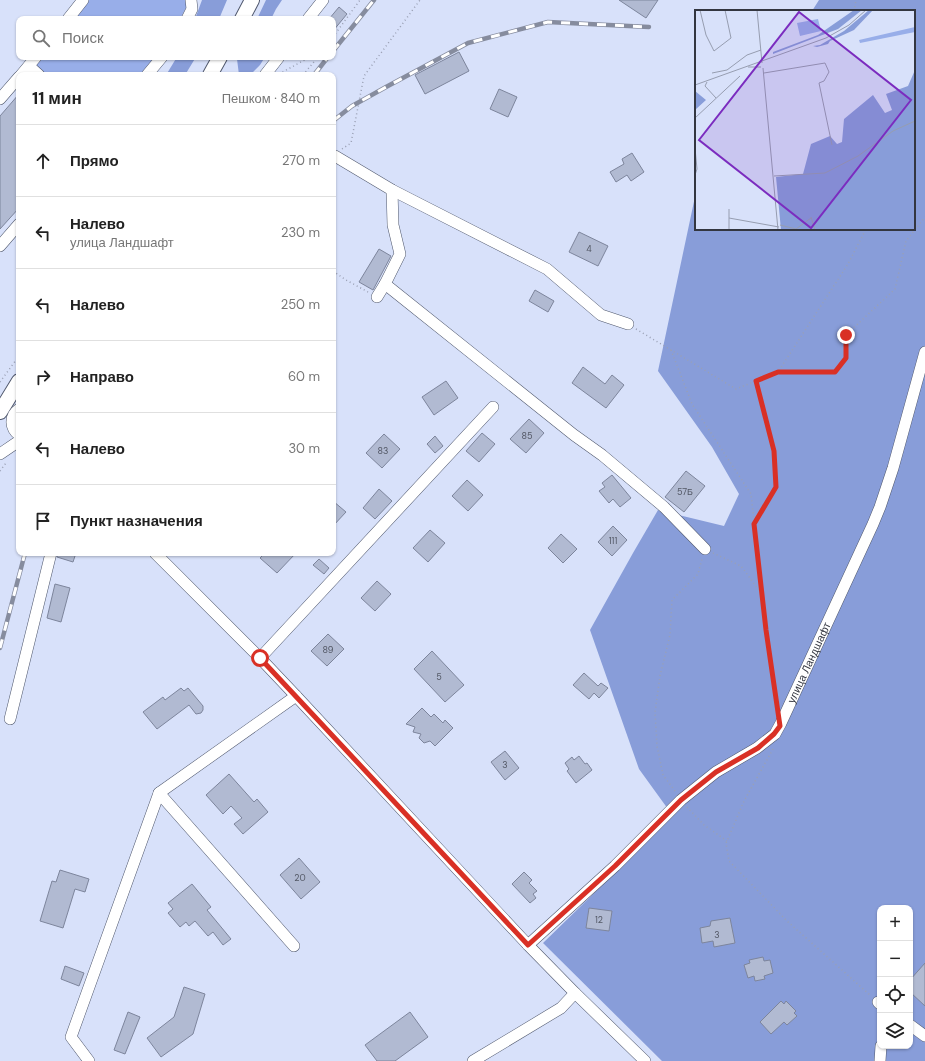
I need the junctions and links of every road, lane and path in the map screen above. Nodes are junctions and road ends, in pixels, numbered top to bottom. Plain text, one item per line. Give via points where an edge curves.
1 (83, 0) edge
2 (191, 0) edge
3 (252, 0) edge
4 (316, 0) edge
5 (323, 0) edge
6 (360, 0) edge
7 (420, 0) edge
8 (856, 0) edge
9 (854, 10) edge
10 (70, 16) edge
11 (188, 16) edge
12 (244, 16) edge
13 (308, 16) edge
14 (310, 16) edge
15 (336, 33) edge
16 (34, 60) edge
17 (160, 60) edge
18 (218, 60) edge
19 (277, 60) edge
20 (305, 60) edge
21 (316, 60) edge
22 (29, 66) junction
23 (24, 72) edge
24 (36, 72) edge
25 (150, 72) edge
26 (212, 72) edge
27 (267, 72) edge
28 (283, 72) edge
29 (306, 72) edge
30 (16, 81) edge
31 (0, 99) edge
32 (336, 154) edge
33 (336, 157) edge
34 (392, 190) junction
35 (925, 217) edge
36 (16, 227) edge
37 (865, 230) edge
38 (915, 230) edge
39 (915, 230) edge
40 (0, 246) edge
41 (336, 274) edge
42 (385, 284) junction
43 (377, 297) joint
44 (628, 324) joint
45 (671, 350) junction
46 (925, 352) edge
47 (16, 360) edge
48 (778, 372) junction
49 (756, 381) junction
50 (0, 382) edge
51 (16, 388) edge
52 (8, 406) edge
53 (493, 407) dead end
54 (16, 433) edge
55 (16, 443) edge
56 (0, 454) edge
57 (754, 524) junction
58 (705, 549) junction
59 (51, 556) edge
60 (158, 556) edge
61 (762, 595) junction
62 (260, 658) junction
63 (296, 696) junction
64 (10, 718) dead end
65 (780, 726) junction
66 (774, 746) dead end
67 (159, 793) junction
68 (681, 800) junction
69 (727, 841) junction
70 (528, 945) junction
71 (294, 946) dead end
72 (575, 993) junction
73 (877, 1001) edge
74 (913, 1027) edge
75 (925, 1036) edge
76 (881, 1049) edge
77 (89, 1061) edge
78 (473, 1061) edge
79 (644, 1061) edge
80 (880, 1061) edge

1 - 10 street
2 - 11 street via 192,9
3 - 12 main road
4 - 13 street
5 - 14 street
6 - 15 path
7 - 32 path via 364,76 351,143
8 - 9 path
16 - 22 street
17 - 25 street
18 - 26 main road
19 - 27 street
20 - 28 path
21 - 29 path
22 - 23 street
22 - 24 street
30 - 31 street
33 - 34 street
34 - 42 street via 393,225 400,254
34 - 44 street via 547,269 601,315
35 - 39 path
36 - 40 street
37 - 48 path via 848,264
38 - 48 path via 906,241 895,289 846,335 846,358 835,372
41 - 43 path
42 - 43 street
42 - 58 street via 602,455 664,507
44 - 45 path
45 - 49 path via 736,389
45 - 57 path via 692,404 751,494
46 - 65 street, улица Ландшафт via 880,507
47 - 50 path
48 - 49 path
49 - 57 path via 774,451 776,487
51 - 52 main road
52 - 54 street via 13,416 12,427
53 - 62 street
55 - 56 street
57 - 61 path
58 - 61 path via 741,566
58 - 68 path via 698,574 672,600 670,635 655,712 656,746 663,775
59 - 64 street
60 - 62 street
61 - 65 path
62 - 63 street
63 - 67 street
63 - 70 street
65 - 68 street, улица Ландшафт via 758,748 716,772
66 - 69 path via 744,801
67 - 71 street
67 - 77 street via 71,1037
68 - 69 path via 704,825
68 - 70 street, улица Ландшафт via 615,866
69 - 73 path via 729,861 788,921
70 - 72 street
72 - 78 street via 561,1008
72 - 79 street
74 - 75 street
76 - 80 street

